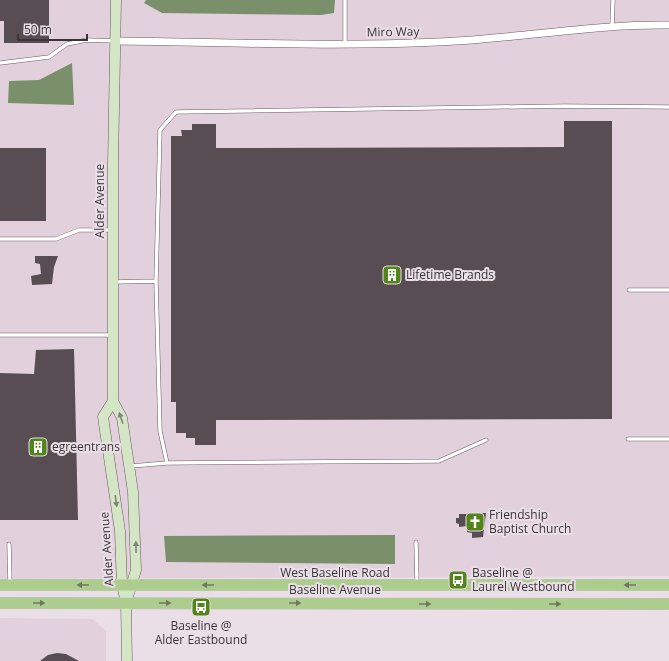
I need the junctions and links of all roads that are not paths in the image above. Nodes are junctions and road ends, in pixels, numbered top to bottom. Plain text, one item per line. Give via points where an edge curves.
1 (116, 0) edge
2 (345, 0) edge
3 (613, 0) edge
4 (669, 25) edge
5 (612, 26) junction
6 (116, 41) junction
7 (345, 43) junction
8 (0, 63) edge
9 (669, 107) edge
10 (113, 230) junction
11 (0, 239) edge
12 (156, 281) junction
13 (113, 282) junction
14 (629, 290) dead end
15 (669, 290) edge
16 (0, 335) edge
17 (113, 335) junction
18 (113, 401) junction
19 (628, 439) dead end
20 (669, 439) edge
21 (486, 440) dead end
22 (167, 463) junction
23 (129, 466) junction
24 (416, 542) dead end
25 (9, 544) dead end
26 (5, 585) edge
27 (127, 585) junction
28 (669, 585) edge
29 (417, 586) junction
30 (0, 603) edge
31 (126, 603) junction
32 (669, 604) edge
33 (127, 661) edge

1 - 6 main road, Alder Avenue
2 - 7 lane
3 - 5 lane
4 - 5 street, Miro Way
5 - 7 street, Miro Way via 483,40
6 - 7 street, Miro Way
6 - 8 lane via 87,40 67,44 49,56
6 - 10 main road, Alder Avenue
9 - 12 lane via 565,106 176,112 160,130
10 - 11 lane via 80,230 56,239
10 - 13 main road, Alder Avenue
12 - 13 lane
12 - 22 lane via 160,431
13 - 17 main road, Alder Avenue
14 - 15 lane
16 - 17 lane
17 - 18 main road, Alder Avenue
23 -> 18 main road, Alder Avenue via 122,418
18 -> 27 main road, Alder Avenue via 103,417
19 - 20 lane
21 - 22 lane via 439,460
22 - 23 lane
27 -> 23 main road, Alder Avenue via 136,570 136,534
24 - 29 lane
25 - 26 lane
27 -> 26 main road, West Baseline Road
29 -> 27 main road, West Baseline Road
27 - 31 main road, Alder Avenue
28 -> 29 main road, West Baseline Road
30 -> 31 main road, Baseline Avenue
31 -> 32 main road, Baseline Avenue
31 - 33 main road, Alder Avenue

